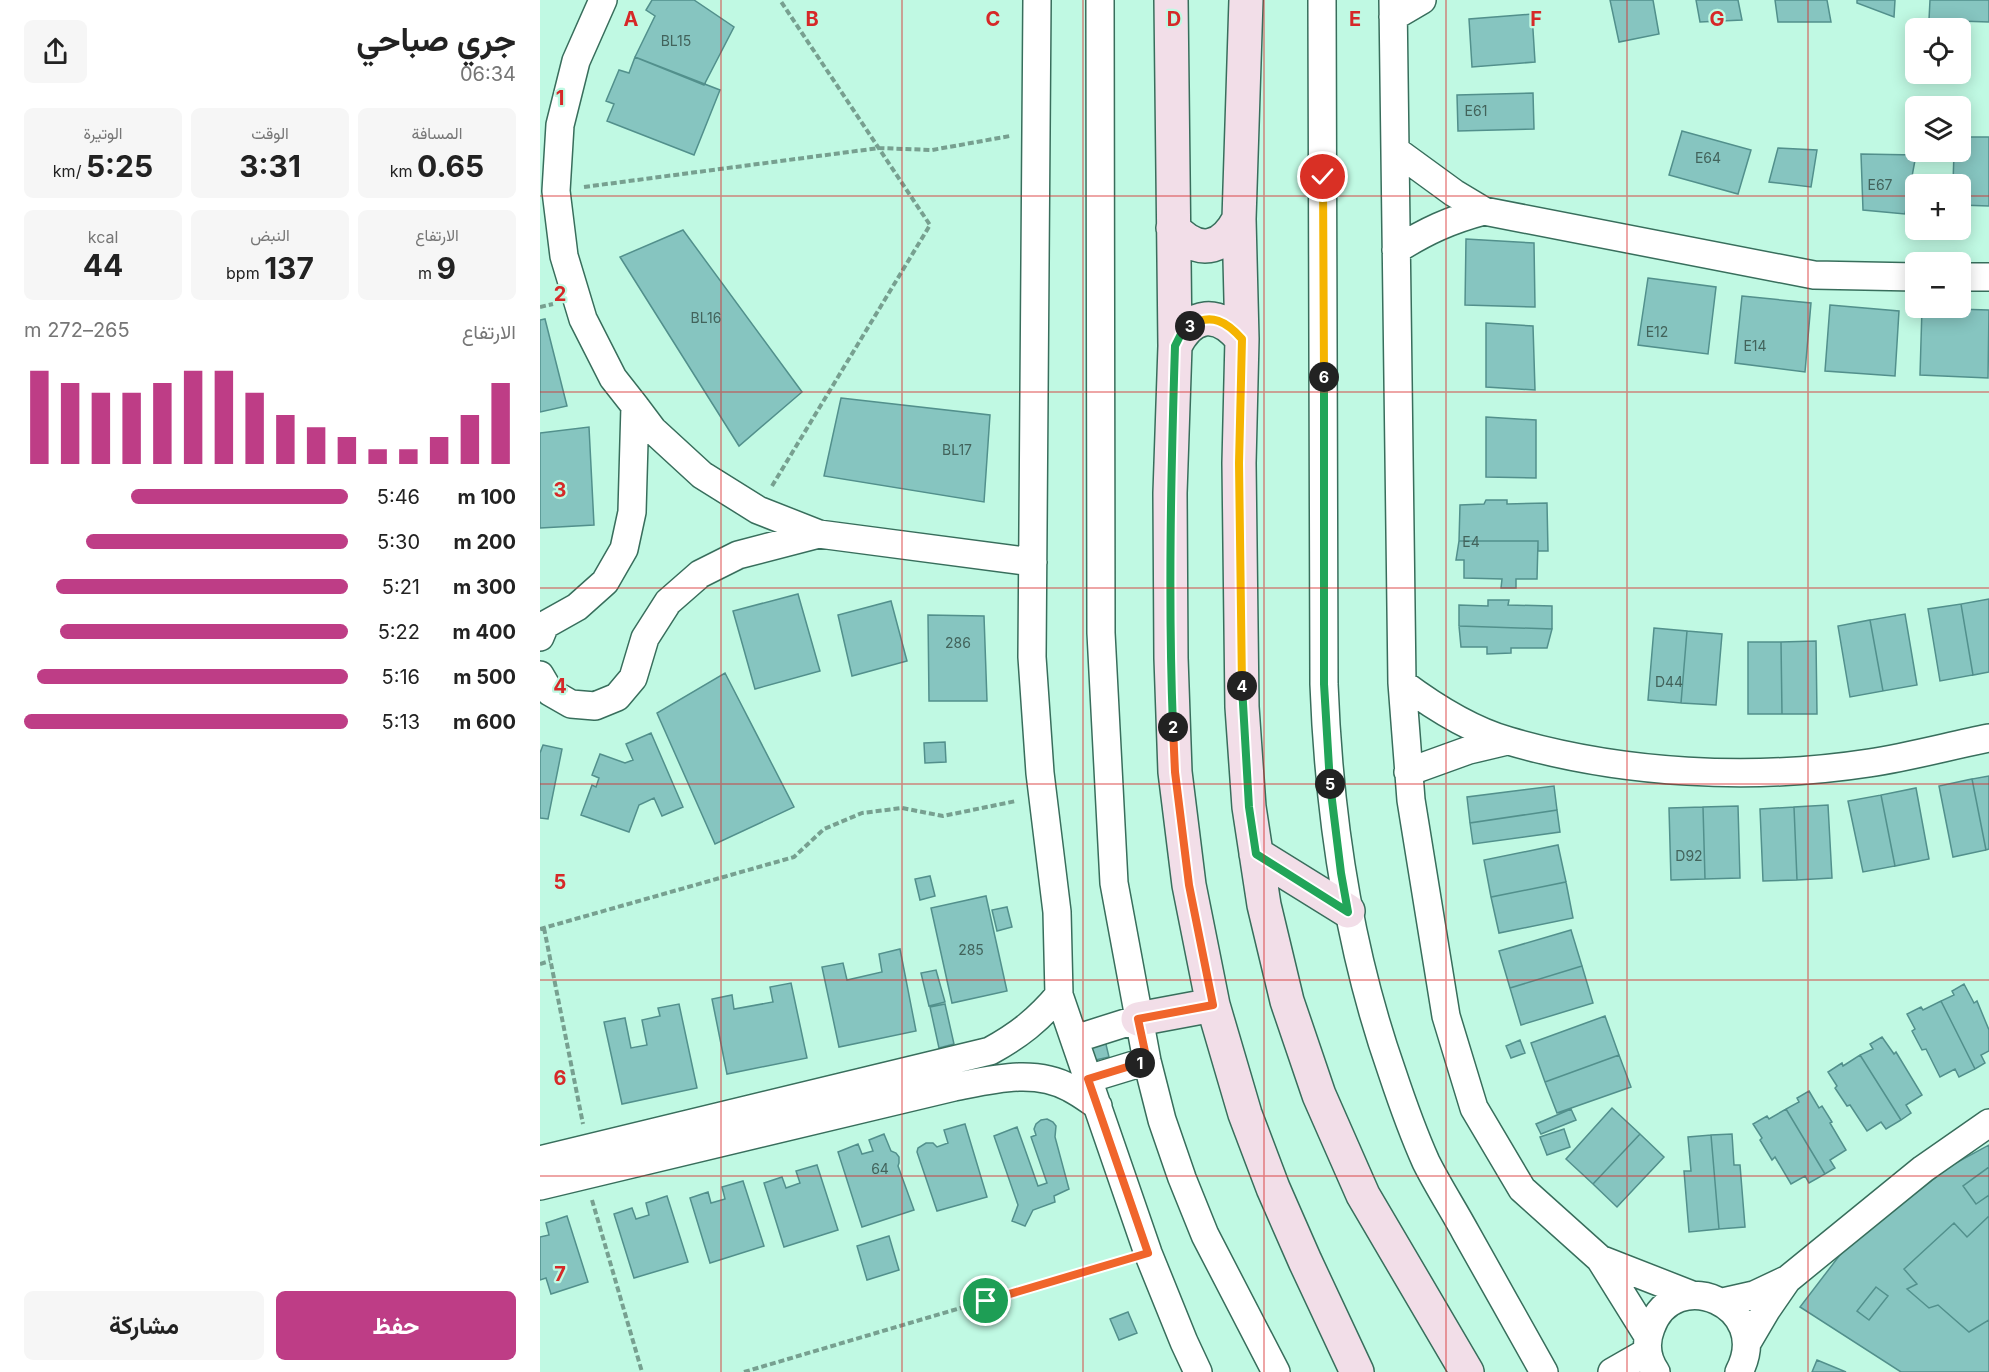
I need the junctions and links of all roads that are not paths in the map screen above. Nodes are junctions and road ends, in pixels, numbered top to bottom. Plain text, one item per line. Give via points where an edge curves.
1 (603, 0) edge
2 (1036, 0) edge
3 (1100, 0) edge
4 (1172, 0) edge
5 (1246, 0) edge
6 (1322, 0) edge
7 (1422, 0) edge
8 (1393, 8) edge
9 (1395, 150) junction
10 (1484, 211) junction
11 (1239, 219) junction
12 (1173, 228) junction
13 (1396, 250) junction
14 (1905, 277) edge
15 (1971, 277) edge
16 (1989, 277) edge
17 (1242, 339) junction
18 (1175, 346) junction
19 (635, 406) junction
20 (819, 534) junction
21 (1033, 562) junction
22 (540, 637) edge
23 (540, 675) edge
24 (1402, 683) junction
25 (1989, 738) edge
26 (1507, 741) junction
27 (1408, 772) junction
28 (1256, 854) junction
29 (1348, 912) junction
30 (1059, 995) junction
31 (1213, 1005) junction
32 (1138, 1019) junction
33 (1075, 1038) junction
34 (972, 1056) junction
35 (1147, 1061) junction
36 (1088, 1079) junction
37 (979, 1082) junction
38 (1098, 1106) junction
39 (1989, 1123) edge
40 (540, 1160) edge
41 (540, 1186) edge
42 (1600, 1259) junction
43 (1788, 1279) junction
44 (1692, 1295) junction
45 (1723, 1302) junction
46 (1747, 1343) junction
47 (1650, 1353) edge
48 (1198, 1372) edge
49 (1276, 1372) edge
50 (1358, 1372) edge
51 (1467, 1372) edge
52 (1544, 1372) edge
53 (1612, 1372) edge
54 (1739, 1372) edge

1 - 19 street via 576,61 560,125 556,191 564,256 583,319 613,378
2 - 21 street
3 - 32 street via 1101,633 1114,883
4 - 12 street
5 - 11 street
6 - 29 street via 1324,684 1332,810
7 - 8 street
8 - 9 street
9 - 10 street
9 - 13 street
10 - 13 street via 1433,228
10 - 14 street via 1814,275
11 - 12 street via 1231,234 1217,244 1200,246 1184,241
11 - 17 street
12 - 18 street
13 - 24 street
15 - 16 street
17 - 18 street via 1231,326 1215,319 1197,321 1183,330
17 - 28 street via 1242,707
18 - 31 street via 1170,493 1175,772 1189,885
19 - 20 street via 653,430 702,475 758,510
19 - 22 street via 632,512 624,549 605,582 577,607 545,625
20 - 21 street
20 - 23 street via 738,555 700,574 668,602 645,638 633,678 617,697 595,706 571,705 550,692
21 - 30 street via 1032,657 1057,912
24 - 26 street via 1465,724
24 - 27 street
25 - 26 street via 1869,763 1776,772 1683,771 1590,760
26 - 27 street
27 - 42 street via 1446,1016 1474,1108 1522,1189
28 - 29 street
28 - 51 street via 1287,1001 1319,1095 1364,1195
29 - 52 street via 1385,1053 1426,1162
30 - 33 street
30 - 34 street via 1017,1037
31 - 32 street
31 - 50 street via 1245,1114 1273,1188
32 - 33 street
32 - 35 street
33 - 36 street
34 - 37 street
34 - 40 street
35 - 36 street
35 - 49 street via 1162,1120 1205,1235
36 - 38 street
37 - 38 street via 1035,1077 1068,1087
37 - 41 street
38 - 48 street via 1148,1253
39 - 43 street via 1923,1169
42 - 44 street
42 - 47 street
43 - 45 street via 1754,1295
43 - 46 street
44 - 45 street
44 - 47 street via 1677,1299 1653,1320
45 - 46 street via 1736,1313
46 - 54 street
47 - 53 street

